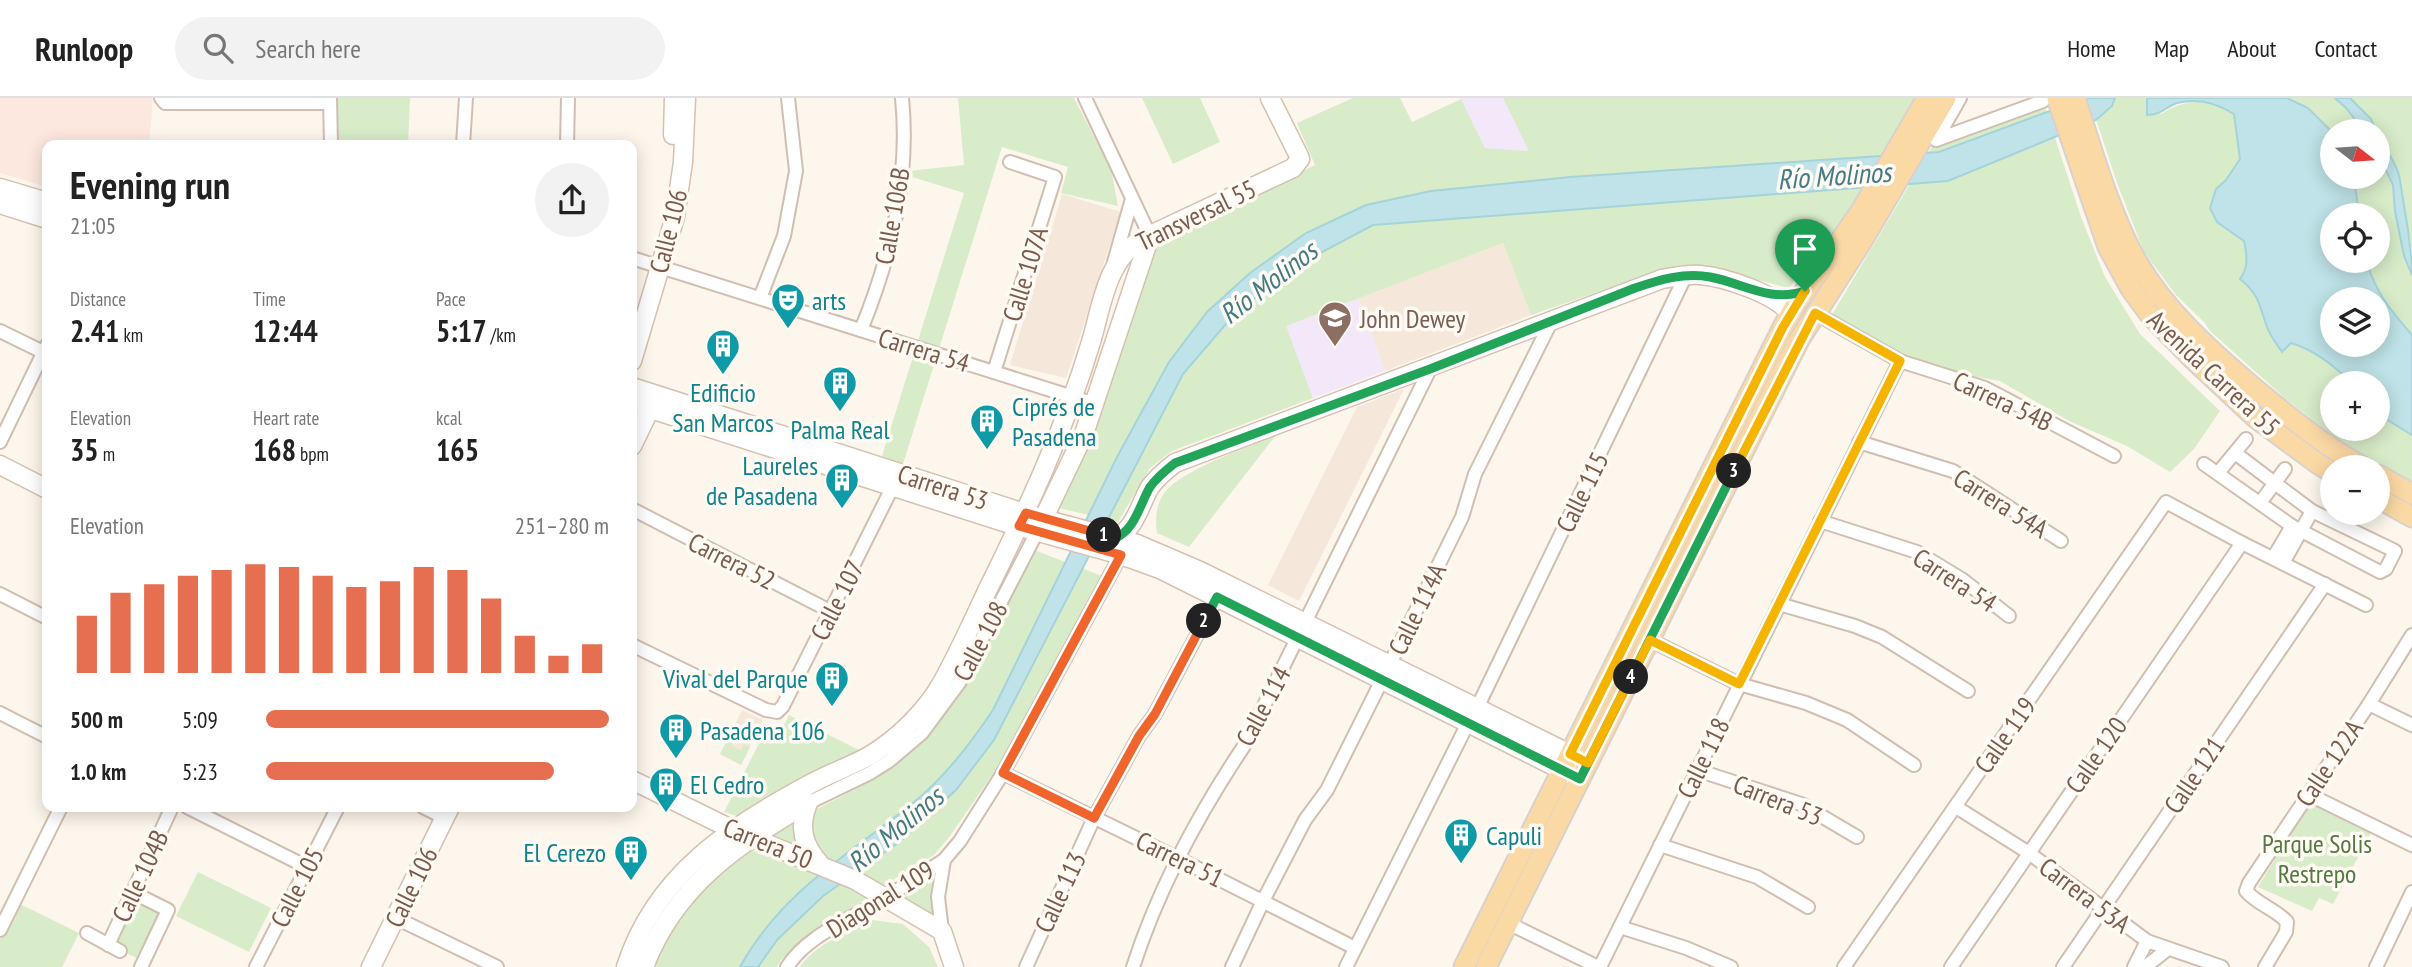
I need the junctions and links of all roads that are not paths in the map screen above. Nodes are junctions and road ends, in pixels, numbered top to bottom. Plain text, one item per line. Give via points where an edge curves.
1 (466, 98) edge
2 (568, 98) edge
3 (674, 98) edge
4 (686, 98) edge
5 (788, 98) edge
6 (902, 98) edge
7 (1086, 98) edge
8 (1258, 98) edge
9 (1270, 98) edge
10 (1927, 98) edge
11 (1946, 98) edge
12 (1960, 98) edge
13 (2058, 99) edge
14 (163, 101) edge
15 (330, 101) edge
16 (2079, 136) junction
17 (331, 140) edge
18 (463, 140) edge
19 (567, 140) edge
20 (1905, 151) junction
21 (1296, 161) junction
22 (1010, 162) dead end
23 (0, 188) edge
24 (1883, 190) junction
25 (1132, 199) junction
26 (42, 201) edge
27 (0, 204) edge
28 (42, 217) edge
29 (1150, 236) junction
30 (637, 260) edge
31 (655, 265) junction
32 (1111, 274) junction
33 (1686, 275) junction
34 (1805, 291) junction
35 (1765, 294) junction
36 (760, 298) junction
37 (637, 310) edge
38 (1815, 313) junction
39 (1790, 314) junction
40 (1552, 320) junction
41 (861, 330) junction
42 (0, 331) edge
43 (637, 340) edge
44 (42, 349) edge
45 (42, 359) edge
46 (1900, 361) junction
47 (1430, 369) junction
48 (995, 372) junction
49 (637, 389) edge
50 (1073, 397) junction
51 (1095, 404) junction
52 (637, 405) edge
53 (650, 409) junction
54 (637, 436) edge
55 (2246, 439) dead end
56 (0, 442) edge
57 (1859, 442) junction
58 (2235, 453) junction
59 (2342, 455) edge
60 (2114, 456) dead end
61 (2204, 464) dead end
62 (0, 465) edge
63 (2320, 465) edge
64 (2285, 469) dead end
65 (2218, 473) junction
66 (2390, 482) edge
67 (2273, 484) junction
68 (42, 486) edge
69 (894, 486) junction
70 (2412, 494) edge
71 (1143, 502) junction
72 (2260, 503) junction
73 (2390, 505) edge
74 (2312, 511) junction
75 (637, 512) edge
76 (2412, 517) edge
77 (1820, 521) junction
78 (1031, 523) junction
79 (2297, 528) junction
80 (2357, 533) junction
81 (2061, 541) dead end
82 (2242, 543) junction
83 (1112, 545) junction
84 (1165, 555) junction
85 (2345, 555) junction
86 (2278, 561) junction
87 (2325, 584) junction
88 (0, 594) edge
89 (1217, 597) junction
90 (1779, 604) junction
91 (2366, 605) dead end
92 (832, 612) junction
93 (42, 615) edge
94 (2010, 616) dead end
95 (1302, 630) junction
96 (2412, 635) edge
97 (1650, 640) junction
98 (637, 647) edge
99 (1386, 672) junction
100 (1739, 684) junction
101 (1968, 691) dead end
102 (2369, 704) junction
103 (0, 713) edge
104 (1472, 715) junction
105 (2412, 725) edge
106 (42, 734) edge
107 (1566, 762) junction
108 (1914, 765) dead end
109 (1697, 770) junction
110 (1584, 771) junction
111 (1003, 773) junction
112 (637, 782) edge
113 (2308, 794) junction
114 (808, 803) junction
115 (1956, 807) junction
116 (59, 812) edge
117 (170, 812) edge
118 (197, 812) edge
119 (335, 812) edge
120 (448, 812) edge
121 (1094, 818) junction
122 (731, 829) junction
123 (750, 837) junction
124 (1857, 837) dead end
125 (1660, 845) junction
126 (2412, 845) edge
127 (2029, 853) junction
128 (1179, 859) junction
129 (944, 860) junction
130 (823, 865) junction
131 (307, 867) junction
132 (132, 892) junction
133 (2412, 892) edge
134 (885, 898) junction
135 (1263, 901) junction
136 (1808, 907) dead end
137 (2104, 907) junction
138 (396, 918) junction
139 (1508, 923) junction
140 (1620, 927) junction
141 (0, 930) edge
142 (942, 931) junction
143 (87, 933) dead end
144 (2147, 941) junction
145 (1355, 948) junction
146 (2168, 949) junction
147 (141, 967) edge
148 (257, 967) edge
149 (371, 967) edge
150 (496, 967) edge
151 (626, 967) edge
152 (644, 967) edge
153 (787, 967) edge
154 (954, 967) edge
155 (1026, 967) edge
156 (1133, 967) edge
157 (1232, 967) edge
158 (1346, 967) edge
159 (1464, 967) edge
160 (1486, 967) edge
161 (1599, 967) edge
162 (1731, 967) edge
163 (1844, 967) edge
164 (1951, 967) edge
165 (2063, 967) edge
166 (2134, 967) edge
167 (2145, 967) edge
168 (2222, 967) edge
169 (2265, 967) edge
170 (2376, 967) edge

1 - 18 street
2 - 19 street
3 - 31 street, Calle 106 via 668,192
4 - 31 street, Calle 106 via 680,190
5 - 36 street via 796,171 784,236
6 - 41 street, Calle 106B via 902,179 894,231
7 - 25 street
8 - 21 street
9 - 21 street
10 - 20 main road
11 - 20 main road
12 - 13 street via 1936,140
13 - 16 main road, Avenida Carrera 55
14 - 15 street
15 - 17 street
16 - 59 main road, Avenida Carrera 55 via 2127,243 2167,304 2273,404
16 - 63 main road, Avenida Carrera 55 via 2108,247 2131,289 2151,316 2256,418
20 - 24 main road
21 - 29 street, Transversal 55
22 - 48 street, Calle 107A via 1055,177
23 - 26 street
24 - 34 main road
24 - 38 main road via 1855,253
25 - 29 street
25 - 32 street, Calle 108
27 - 28 street
29 - 32 street, Transversal 55 via 1131,244
29 - 51 street, Calle 108
30 - 31 street, Carrera 54
31 - 36 street, Carrera 54
31 - 37 street, Calle 106
31 - 43 street, Calle 106
32 - 50 street, Calle 108
33 - 35 street via 1712,277
33 - 40 street via 1662,279
33 - 104 street, Calle 115
34 - 35 street
34 - 39 main road
35 - 39 street
36 - 41 street, Carrera 54
38 - 46 street, Carrera 54B
38 - 97 main road
39 - 107 main road
40 - 47 street
40 - 99 street, Calle 114A via 1475,474 1462,517
41 - 48 street, Carrera 54
42 - 44 street
45 - 56 street
46 - 57 street, Calle 118
46 - 60 street, Carrera 54B via 1979,385
47 - 71 street via 1175,463 1161,473
47 - 95 street, Calle 114
48 - 50 street, Carrera 54
49 - 78 street, Carrera 53
50 - 51 street, Carrera 54
50 - 78 street, Calle 108
51 - 78 street, Calle 108 via 1084,434
52 - 53 street, Carrera 53
53 - 54 street
53 - 69 street, Carrera 53
55 - 58 street
57 - 77 street, Calle 118
57 - 81 street, Carrera 54A via 1953,471
58 - 65 street
58 - 67 street
61 - 65 street
62 - 68 street
64 - 67 street
65 - 72 street
66 - 70 main road
67 - 72 street
67 - 74 street
69 - 78 street, Carrera 53
69 - 92 street, Calle 107
71 - 83 street via 1128,529
71 - 84 street via 1142,534
72 - 79 street
73 - 76 main road
74 - 79 street
74 - 80 street
75 - 92 street, Carrera 52
77 - 90 street, Calle 118
77 - 94 street, Carrera 54 via 1917,552 1964,580
78 - 83 street, Carrera 53
78 - 114 street, Calle 108 via 959,683 922,733 870,773
78 - 122 street, Calle 108 via 920,714 872,754
79 - 85 street
79 - 86 street
80 - 85 street
80 - 85 street via 2395,554 2380,572
82 - 86 street
82 - 115 street, Calle 119 via 2166,502
82 - 127 street, Calle 120
83 - 84 street, Carrera 53
83 - 89 street, Carrera 53
83 - 111 street
84 - 95 street, Carrera 53
86 - 87 street
87 - 91 street
87 - 137 street, Calle 121
88 - 93 street
89 - 95 street, Carrera 53
89 - 121 street, Calle 113
90 - 100 street, Calle 118
90 - 101 street via 1882,637
92 - 98 street, Calle 107 via 777,712
95 - 99 street, Carrera 53
95 - 128 street, Calle 114 via 1244,746
96 - 102 street, Calle 122A
97 - 100 street
97 - 110 main road
99 - 104 street, Carrera 53
99 - 135 street, Calle 114A via 1328,790 1305,820
100 - 108 street via 1847,720
100 - 109 street, Calle 118
102 - 105 street
102 - 113 street, Calle 122A
103 - 106 street
104 - 107 street, Carrera 53
104 - 145 street, Calle 115
107 - 110 street, Carrera 53
107 - 159 main road
109 - 124 street, Carrera 53 via 1801,804
109 - 125 street, Calle 118
110 - 139 main road
111 - 121 street, Carrera 51
111 - 129 street
112 - 122 street, Carrera 50
113 - 126 street
113 - 169 street, Calle 122A via 2246,891 2287,922
114 - 123 street, Calle 108
114 - 130 street via 803,837
115 - 127 street, Carrera 53A
115 - 163 street, Calle 119
116 - 141 street
117 - 132 street, Calle 104B
118 - 131 street
119 - 131 street, Calle 105
120 - 138 street, Calle 106
121 - 128 street, Carrera 51
121 - 155 street, Calle 113
122 - 123 street, Carrera 50
122 - 151 street, Calle 108 via 658,902
123 - 130 street, Carrera 50
123 - 152 street, Calle 108 via 682,899 655,939
125 - 136 street via 1757,877
125 - 140 street, Calle 118
127 - 137 street, Carrera 53A
127 - 164 street, Calle 120
128 - 135 street, Carrera 51
128 - 156 street, Calle 114
129 - 134 street, Diagonal 109
129 - 142 street via 938,897
130 - 134 street, Carrera 50
131 - 148 street, Calle 105
132 - 143 street, Calle 104B via 114,948
132 - 147 street via 168,911
133 - 170 street
134 - 142 street, Carrera 50
134 - 153 street, Diagonal 109 via 824,933
135 - 145 street, Carrera 51
135 - 157 street, Calle 114A
137 - 144 street, Carrera 53A
137 - 165 street, Calle 121
138 - 149 street, Calle 106
138 - 150 street
139 - 160 main road
139 - 161 street
140 - 161 street, Calle 118
140 - 162 street
142 - 154 street
144 - 146 street, Carrera 53A
144 - 166 street
145 - 158 street, Calle 115
146 - 167 street
146 - 168 street, Carrera 53A

